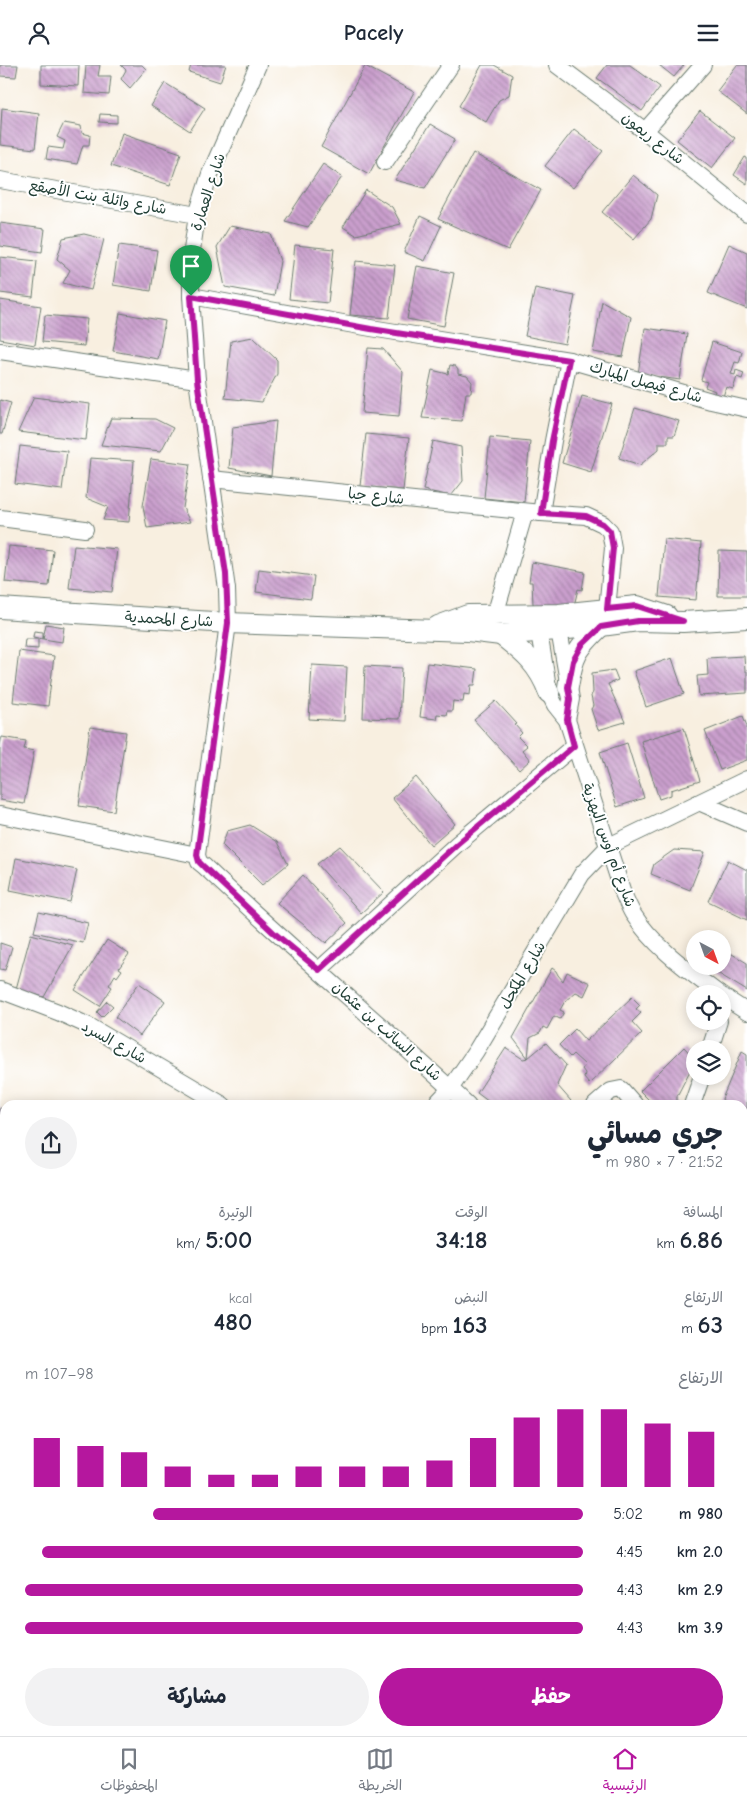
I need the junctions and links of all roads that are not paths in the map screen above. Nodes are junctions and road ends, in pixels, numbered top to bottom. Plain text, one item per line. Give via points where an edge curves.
1 (258, 65) edge
2 (451, 65) edge
3 (557, 65) edge
4 (703, 65) edge
5 (644, 131) junction
6 (384, 161) dead end
7 (0, 180) edge
8 (747, 214) edge
9 (197, 215) junction
10 (191, 296) junction
11 (0, 351) edge
12 (569, 360) junction
13 (197, 380) junction
14 (747, 409) edge
15 (211, 479) junction
16 (533, 513) junction
17 (0, 518) edge
18 (84, 529) dead end
19 (0, 608) edge
20 (495, 615) junction
21 (604, 618) junction
22 (747, 618) edge
23 (228, 623) junction
24 (549, 623) junction
25 (428, 630) junction
26 (501, 635) junction
27 (558, 690) junction
28 (574, 746) junction
29 (747, 779) edge
30 (701, 803) junction
31 (0, 815) edge
32 (747, 823) edge
33 (609, 846) junction
34 (197, 855) junction
35 (319, 970) junction
36 (705, 985) edge
37 (0, 990) edge
38 (731, 1004) edge
39 (747, 1012) edge
40 (699, 1085) edge
41 (450, 1089) junction
42 (215, 1100) edge
43 (440, 1100) edge
44 (462, 1100) edge
45 (601, 1100) edge
46 (631, 1100) edge
47 (694, 1100) edge

1 - 9 street, شارع العمارة via 210,173
2 - 6 street
3 - 5 street, شارع ريمون
4 - 5 street
5 - 8 street, شارع ريمون
7 - 9 street, شارع وائلة بنت الأصقع
9 - 10 street, شارع العمارة via 191,257
10 - 12 street, شارع فيصل المبارك
10 - 13 street, شارع العمارة
11 - 13 street
12 - 14 street, شارع فيصل المبارك
12 - 16 street
13 - 15 street, شارع العمارة
15 - 16 street, شارع جبا
15 - 23 street, شارع العمارة via 227,589
16 - 20 street
16 - 21 street, شارع جبا via 586,516 610,531 613,548
17 - 18 street
19 - 23 street, شارع المحمدية
20 - 24 street, شارع المحمدية
20 - 25 street, شارع المحمدية via 468,615
21 - 22 street, شارع المحمدية via 637,606 683,621
21 - 24 street, شارع المحمدية
21 - 27 street via 576,653
23 - 25 street, شارع المحمدية
23 - 34 street
24 - 26 street, شارع المحمدية
24 - 27 street, شارع أم أوس البهزية
25 - 26 street, شارع المحمدية
26 - 27 street via 532,661
27 - 28 street, شارع أم أوس البهزية via 570,699 567,720
28 - 33 street, شارع أم أوس البهزية
28 - 35 street via 457,844
29 - 30 street
30 - 32 street
30 - 33 street
31 - 34 street
33 - 36 street, شارع أم أوس البهزية via 623,893 634,914 654,939
33 - 41 street, شارع المكحل via 582,874
34 - 35 street, شارع السائب بن عثمان via 204,867
35 - 41 street, شارع السائب بن عثمان
37 - 42 street, شارع السرد via 89,1026
38 - 39 street, شارع أم أوس البهزية
40 - 47 street
41 - 43 street, شارع المكحل
41 - 44 street, شارع السائب بن عثمان
45 - 46 street via 611,1091 621,1089

